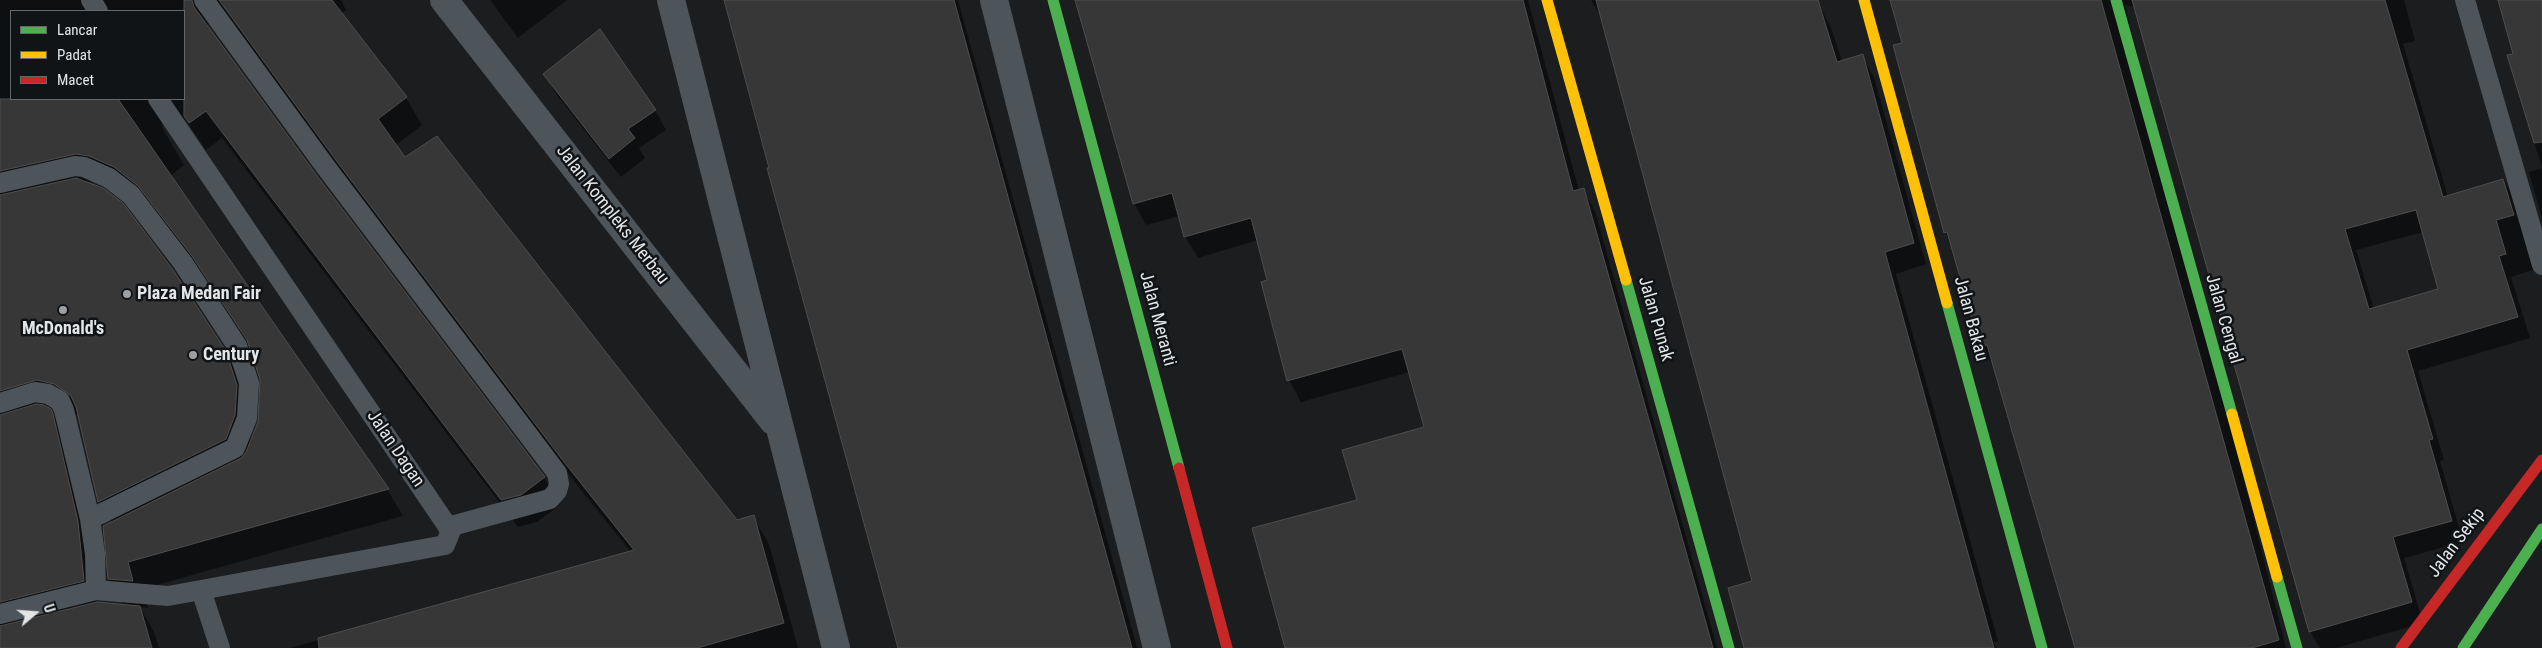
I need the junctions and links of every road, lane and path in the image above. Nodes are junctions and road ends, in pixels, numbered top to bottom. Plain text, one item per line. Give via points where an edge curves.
1 (204, 0) edge
2 (444, 0) edge
3 (671, 0) edge
4 (994, 0) edge
5 (1053, 0) edge
6 (1547, 0) edge
7 (1864, 0) edge
8 (2116, 0) edge
9 (2465, 0) edge
10 (159, 100) edge
11 (0, 183) edge
12 (2542, 265) edge
13 (0, 403) edge
14 (780, 430) junction
15 (2542, 460) edge
16 (90, 519) junction
17 (448, 527) junction
18 (2542, 530) edge
19 (96, 590) junction
20 (201, 590) junction
21 (0, 614) edge
22 (220, 648) edge
23 (836, 648) edge
24 (1157, 648) edge
25 (1227, 648) edge
26 (1729, 648) edge
27 (2042, 648) edge
28 (2297, 648) edge
29 (2401, 648) edge
30 (2463, 648) edge

1 - 17 lane via 557,473 559,484 550,499
2 - 14 street, Jalan Kompleks Merbau
3 - 14 street, Jalan Kompleks Merbau
4 - 24 street
5 - 25 street, Jalan Meranti
6 - 26 street, Jalan Punak
7 - 27 street, Jalan Bakau
8 - 28 street, Jalan Cengal
9 - 12 lane
10 - 17 lane, Jalan Dagan
11 - 16 lane via 75,166 109,178 131,195 183,263 237,346 249,383 246,418 235,448
13 - 16 lane via 34,392 48,394 60,401
14 - 23 street, Jalan Kompleks Merbau
15 - 29 street, Jalan Sekip
16 - 19 lane via 96,554
17 - 20 lane via 449,537 445,546
18 - 30 street
19 - 20 lane via 168,596
19 - 21 lane
20 - 22 lane

